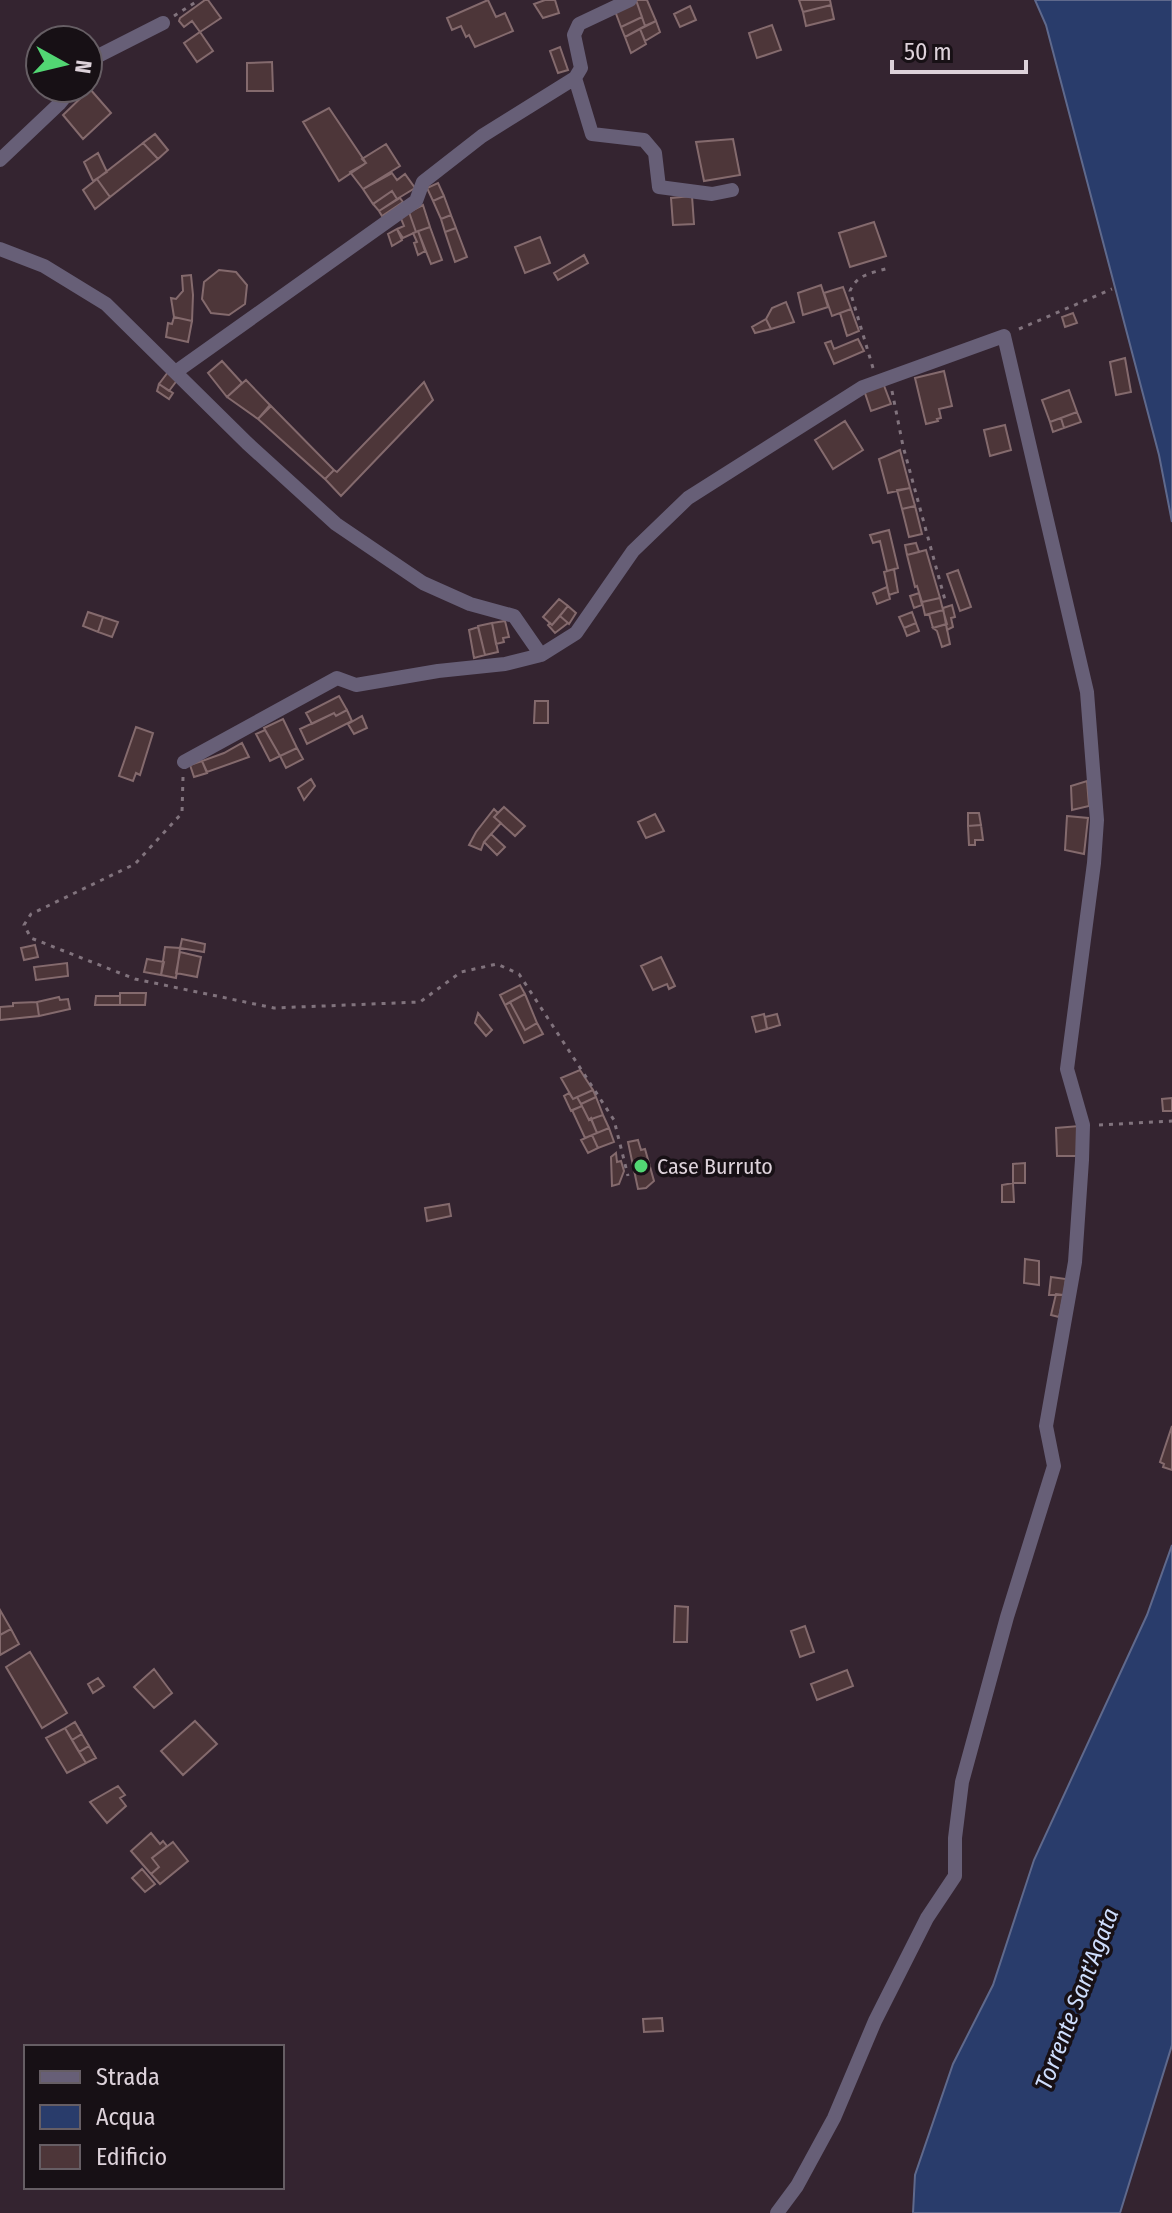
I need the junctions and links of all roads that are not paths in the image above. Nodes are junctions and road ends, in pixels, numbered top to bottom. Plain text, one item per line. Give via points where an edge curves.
1 (630, 0) edge
2 (163, 23) road end
3 (104, 53) edge
4 (575, 78) junction
5 (59, 104) edge
6 (0, 160) edge
7 (732, 190) dead end
8 (0, 249) edge
9 (177, 371) junction
10 (541, 655) junction
11 (184, 762) road end
12 (777, 2213) edge

1 - 4 street via 579,24 574,35 581,68
2 - 3 street
4 - 7 street via 592,134 644,140 655,153 659,187 712,194
4 - 9 street via 482,136 423,182 416,201
5 - 6 street
8 - 9 street via 44,266 106,304
9 - 10 street via 336,524 423,583 514,616
10 - 11 street via 356,685 337,678
10 - 12 street via 576,633 633,551 688,498 838,401 883,378 1004,336 1087,692 1097,820 1067,1069 1083,1125 1075,1262 1046,1426 1054,1466 962,1782 955,1876 927,1918 875,2021 834,2118

